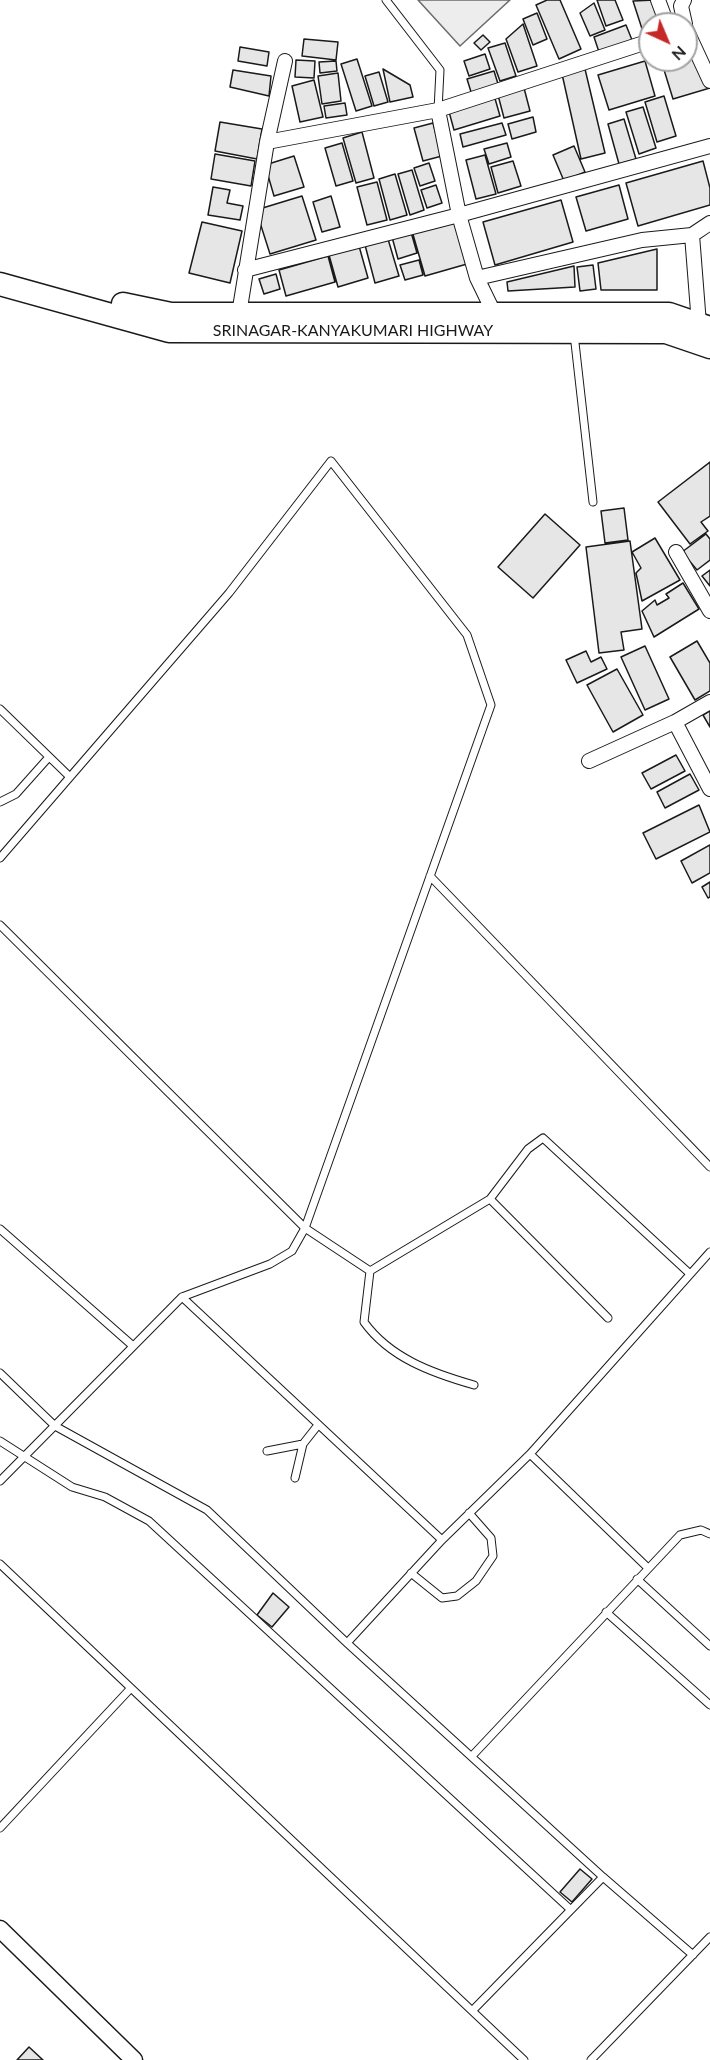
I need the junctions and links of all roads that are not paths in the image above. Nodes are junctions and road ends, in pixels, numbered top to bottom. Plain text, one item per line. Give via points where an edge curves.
1 (386, 0) edge
2 (638, 45) edge
3 (698, 56) edge
4 (285, 61) dead end
5 (710, 81) edge
6 (438, 110) junction
7 (267, 142) junction
8 (710, 146) edge
9 (459, 215) junction
10 (710, 223) edge
11 (692, 235) junction
12 (0, 269) edge
13 (245, 270) junction
14 (477, 278) junction
15 (0, 285) edge
16 (239, 314) junction
17 (495, 315) junction
18 (704, 326) edge
19 (574, 332) junction
20 (710, 347) edge
21 (593, 502) dead end
22 (675, 552) dead end
23 (710, 611) edge
24 (710, 702) edge
25 (0, 709) edge
26 (675, 722) junction
27 (49, 757) junction
28 (589, 761) dead end
29 (70, 777) junction
30 (710, 789) edge
31 (0, 802) edge
32 (0, 858) edge
33 (430, 876) junction
34 (0, 925) edge
35 (710, 1167) edge
36 (490, 1199) junction
37 (305, 1228) junction
38 (0, 1229) edge
39 (710, 1252) edge
40 (370, 1271) junction
41 (690, 1273) junction
42 (182, 1297) junction
43 (608, 1318) dead end
44 (133, 1346) junction
45 (0, 1373) edge
46 (474, 1385) dead end
47 (318, 1425) junction
48 (55, 1426) junction
49 (0, 1441) edge
50 (303, 1444) junction
51 (267, 1451) dead end
52 (24, 1454) junction
53 (530, 1454) junction
54 (295, 1478) dead end
55 (0, 1480) edge
56 (469, 1514) junction
57 (710, 1534) edge
58 (442, 1540) junction
59 (0, 1564) edge
60 (648, 1568) junction
61 (411, 1573) junction
62 (638, 1579) junction
63 (606, 1612) junction
64 (347, 1643) junction
65 (710, 1646) edge
66 (131, 1688) junction
67 (708, 1700) edge
68 (472, 1756) junction
69 (0, 1828) edge
70 (603, 1877) junction
71 (572, 1910) junction
72 (0, 1929) edge
73 (710, 1937) edge
74 (693, 1955) junction
75 (473, 2010) junction
76 (134, 2060) edge
77 (524, 2060) edge
78 (591, 2060) edge

1 - 6 lane via 440,70
2 - 6 street
3 - 5 street
4 - 7 street
6 - 7 street
6 - 9 street
7 - 13 street
8 - 9 street
9 - 13 street
9 - 14 street
10 - 11 street
11 - 14 street via 642,240
11 - 18 street
12 - 16 highway, SRINAGAR-KANYAKUMARI HIGHWAY via 171,314
13 - 16 street
14 - 17 street
15 - 19 highway, SRINAGAR-KANYAKUMARI HIGHWAY via 170,331
16 - 17 highway, SRINAGAR-KANYAKUMARI HIGHWAY
17 - 18 highway, SRINAGAR-KANYAKUMARI HIGHWAY via 669,315
19 - 20 highway, SRINAGAR-KANYAKUMARI HIGHWAY via 666,332
19 - 21 lane
22 - 23 street
24 - 26 street
25 - 27 lane
26 - 28 street
26 - 30 street
27 - 29 lane
27 - 31 lane via 16,794
29 - 32 lane
29 - 33 lane via 229,593 331,461 467,635 491,705
33 - 35 lane
33 - 37 lane
34 - 37 lane
36 - 40 lane
36 - 41 lane via 528,1149 543,1138
36 - 43 lane
37 - 40 lane
37 - 42 lane via 292,1251 270,1264
38 - 44 lane
39 - 41 lane
40 - 46 lane via 364,1322 378,1340 406,1360
41 - 53 lane
42 - 44 lane
42 - 47 lane
44 - 48 lane
45 - 48 lane
47 - 50 lane
47 - 58 lane
48 - 52 lane
48 - 64 lane via 207,1510
49 - 52 lane
50 - 51 lane
50 - 54 lane
52 - 55 lane
52 - 71 lane via 72,1487 105,1497 149,1521
53 - 56 lane
53 - 60 lane
56 - 58 lane
56 - 61 lane via 491,1538 493,1556 476,1581 457,1596 442,1598
57 - 60 lane via 701,1530 680,1535
58 - 61 lane
59 - 66 lane
60 - 62 lane
61 - 64 lane
62 - 63 lane
62 - 65 lane
63 - 67 lane
63 - 68 lane
64 - 68 lane
66 - 69 lane
66 - 75 lane
68 - 70 lane
70 - 71 lane
70 - 74 lane
71 - 75 lane
72 - 76 street
73 - 74 lane
74 - 78 lane
75 - 77 lane

